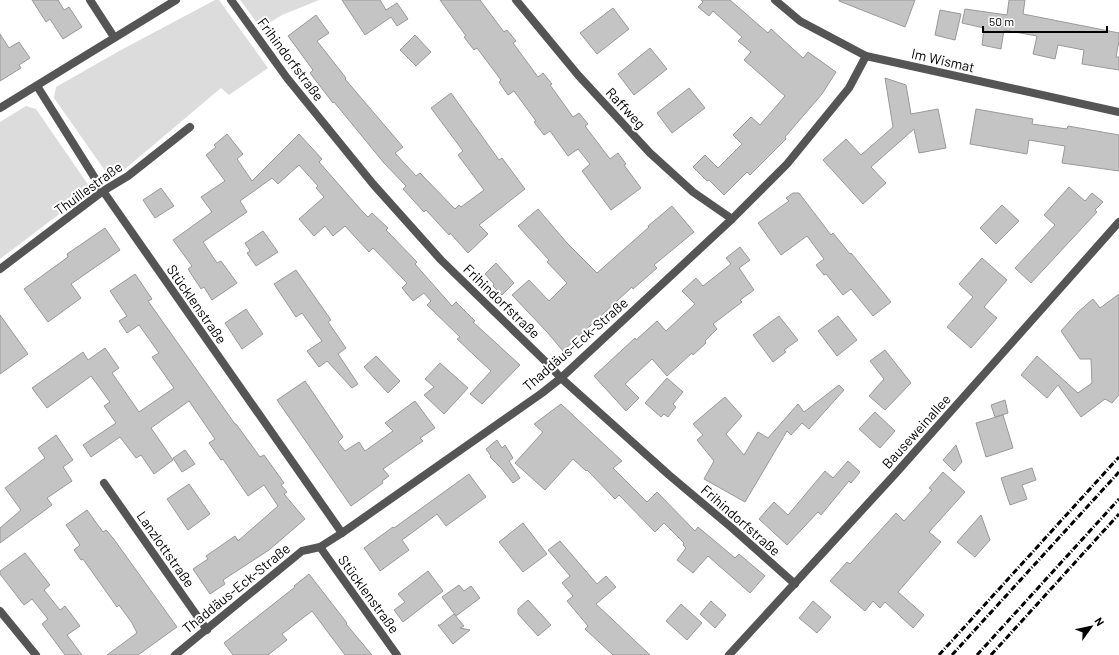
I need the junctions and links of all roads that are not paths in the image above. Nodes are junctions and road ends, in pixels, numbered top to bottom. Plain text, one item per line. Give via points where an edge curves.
1 (90, 0) edge
2 (176, 0) edge
3 (231, 0) edge
4 (516, 0) edge
5 (775, 0) edge
6 (114, 37) junction
7 (866, 56) junction
8 (37, 86) junction
9 (0, 108) edge
10 (1119, 112) edge
11 (190, 127) dead end
12 (103, 191) junction
13 (732, 219) junction
14 (1119, 222) edge
15 (0, 269) edge
16 (561, 378) junction
17 (104, 483) dead end
18 (342, 533) junction
19 (320, 547) junction
20 (795, 584) junction
21 (0, 611) edge
22 (207, 630) junction
23 (36, 655) edge
24 (175, 655) edge
25 (397, 655) edge
26 (729, 655) edge

1 - 6 street
2 - 6 street
3 - 16 street, Frihindorfstraße via 287,78 373,184 441,260
4 - 13 street, Raffweg via 578,75 650,153 692,192
5 - 7 street, Im Wismat via 800,21
6 - 8 street
7 - 10 street, Im Wismat
7 - 13 street, Thaddäus-Eck-Straße via 849,88 788,164
8 - 9 street
8 - 12 street, Stücklenstraße
11 - 12 street, Thuillestraße via 128,176
12 - 15 street, Thuillestraße
12 - 18 street, Stücklenstraße
13 - 16 street, Thaddäus-Eck-Straße
14 - 20 street, Bauseweinallee
16 - 18 street, Thaddäus-Eck-Straße
16 - 20 street, Frihindorfstraße
17 - 22 street, Lanzlottstraße
18 - 19 street, Thaddäus-Eck-Straße
19 - 22 street, Thaddäus-Eck-Straße via 302,551
19 - 25 street, Stücklenstraße
20 - 26 street, Bauseweinallee
21 - 23 street
22 - 24 street, Thaddäus-Eck-Straße

